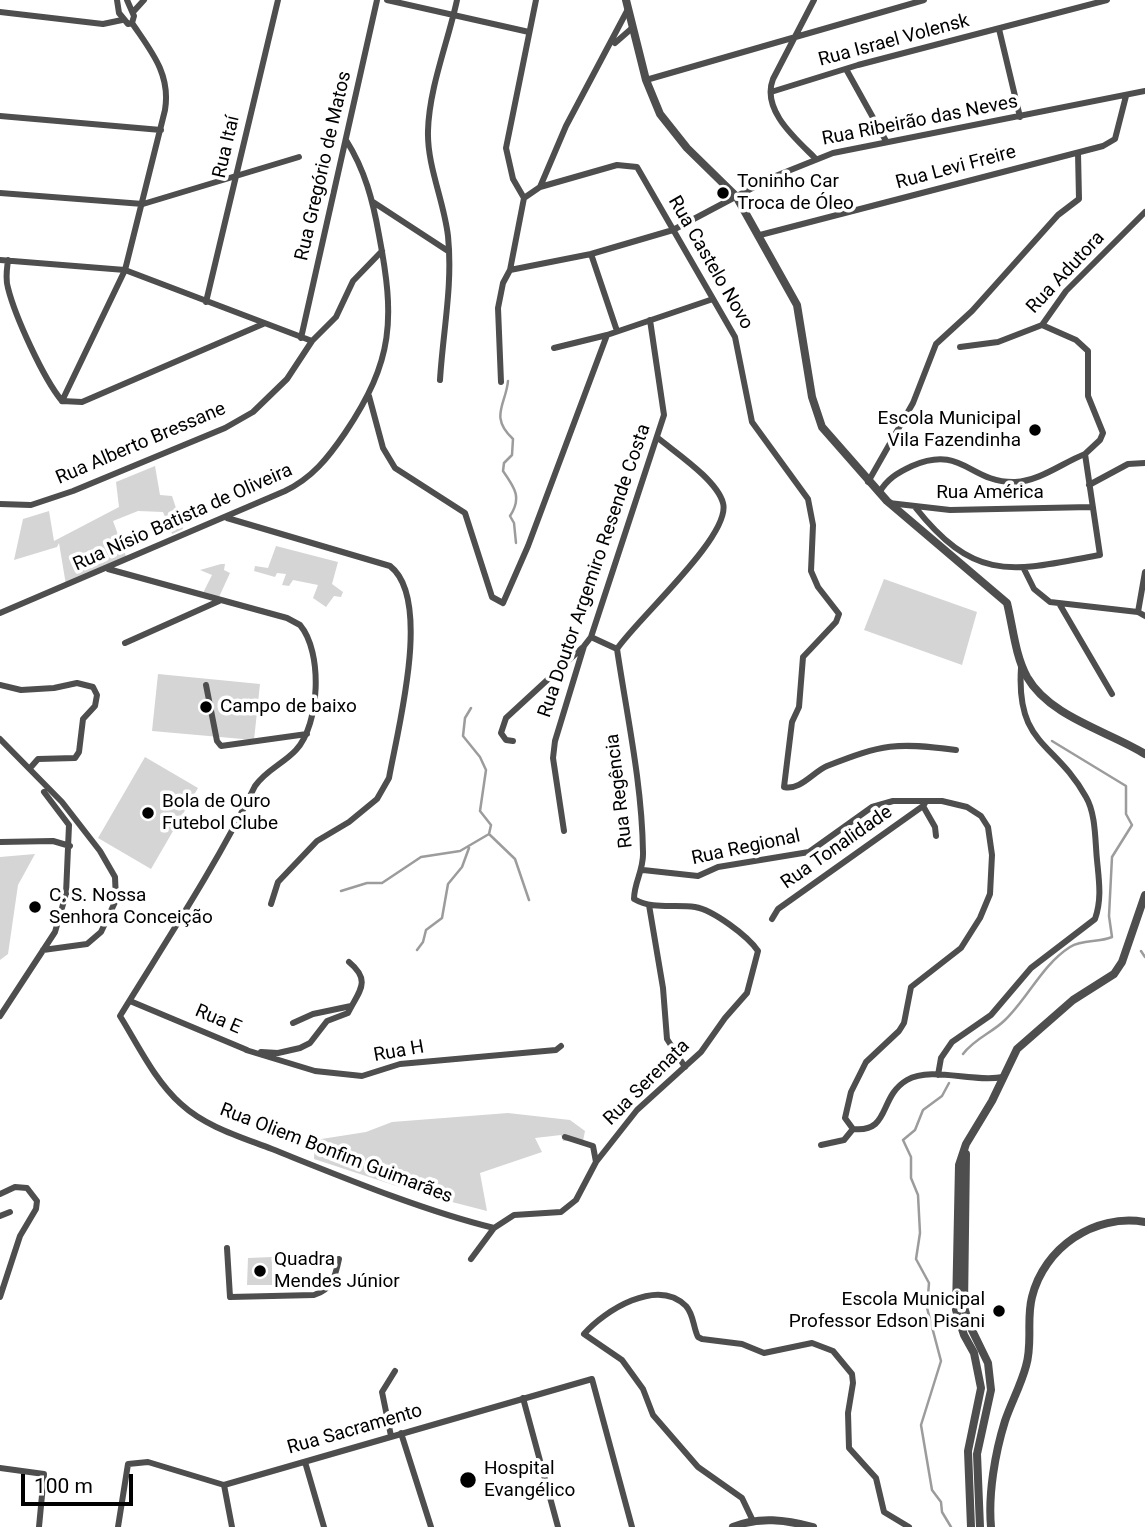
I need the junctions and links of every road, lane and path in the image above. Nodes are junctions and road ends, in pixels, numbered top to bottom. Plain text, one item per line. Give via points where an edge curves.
1 (117, 0) edge
2 (127, 0) edge
3 (144, 0) edge
4 (278, 0) edge
5 (377, 0) edge
6 (387, 0) edge
7 (457, 0) edge
8 (536, 0) edge
9 (626, 0) edge
10 (814, 0) edge
11 (924, 0) edge
12 (1107, 0) edge
13 (134, 10) junction
14 (627, 11) junction
15 (0, 12) edge
16 (454, 14) junction
17 (122, 20) junction
18 (132, 23) junction
19 (631, 29) junction
20 (999, 29) junction
21 (529, 32) junction
22 (795, 36) junction
23 (610, 47) junction
24 (846, 69) junction
25 (646, 80) junction
26 (1145, 91) edge
27 (771, 92) junction
28 (1126, 96) junction
29 (0, 116) edge
30 (1020, 117) junction
31 (161, 130) junction
32 (346, 140) junction
33 (886, 141) junction
34 (1078, 153) junction
35 (299, 157) dead end
36 (815, 158) junction
37 (236, 177) junction
38 (540, 187) junction
39 (0, 193) edge
40 (736, 196) junction
41 (524, 198) junction
42 (373, 202) junction
43 (143, 204) junction
44 (1145, 212) edge
45 (673, 230) junction
46 (760, 235) junction
47 (382, 251) junction
48 (448, 251) junction
49 (591, 254) junction
50 (4, 260) edge
51 (125, 270) junction
52 (510, 270) junction
53 (713, 299) junction
54 (206, 302) junction
55 (650, 320) junction
56 (263, 324) junction
57 (1042, 325) junction
58 (617, 331) junction
59 (607, 335) junction
60 (301, 338) junction
61 (313, 341) junction
62 (960, 347) dead end
63 (554, 348) dead end
64 (440, 380) dead end
65 (501, 382) dead end
66 (369, 396) junction
67 (62, 401) junction
68 (659, 438) junction
69 (1085, 454) junction
70 (1145, 463) edge
71 (868, 482) junction
72 (1089, 485) junction
73 (879, 492) junction
74 (889, 503) junction
75 (0, 505) edge
76 (915, 507) junction
77 (1091, 507) junction
78 (227, 518) junction
79 (108, 569) junction
80 (1024, 569) junction
81 (1145, 572) edge
82 (219, 601) junction
83 (1060, 605) junction
84 (1138, 612) junction
85 (0, 613) edge
86 (1145, 616) edge
87 (591, 637) junction
88 (125, 643) dead end
89 (584, 646) junction
90 (617, 649) junction
91 (1021, 663) junction
92 (0, 685) edge
93 (206, 685) dead end
94 (1112, 694) dead end
95 (307, 734) junction
96 (0, 740) edge
97 (513, 741) dead end
98 (956, 750) dead end
99 (1145, 754) edge
100 (31, 767) junction
101 (44, 792) dead end
102 (924, 804) junction
103 (565, 831) dead end
104 (936, 836) dead end
105 (0, 842) edge
106 (70, 846) junction
107 (643, 870) junction
108 (1145, 895) edge
109 (271, 904) dead end
110 (649, 905) junction
111 (772, 919) dead end
112 (43, 950) junction
113 (349, 962) dead end
114 (130, 1001) junction
115 (351, 1006) junction
116 (0, 1016) edge
117 (293, 1023) dead end
118 (561, 1046) dead end
119 (246, 1050) junction
120 (685, 1067) junction
121 (938, 1075) junction
122 (1003, 1077) junction
123 (853, 1129) junction
124 (565, 1137) dead end
125 (821, 1145) dead end
126 (596, 1162) junction
127 (962, 1165) junction
128 (0, 1194) edge
129 (10, 1212) dead end
130 (0, 1216) edge
131 (1145, 1222) edge
132 (494, 1228) junction
133 (228, 1248) dead end
134 (339, 1259) dead end
135 (471, 1259) dead end
136 (1, 1297) edge
137 (395, 1371) dead end
138 (523, 1398) junction
139 (401, 1433) junction
140 (390, 1436) junction
141 (305, 1462) junction
142 (0, 1468) edge
143 (224, 1485) junction
144 (753, 1521) junction
145 (789, 1524) edge
146 (991, 1526) edge
147 (40, 1527) edge
148 (118, 1527) edge
149 (232, 1527) edge
150 (324, 1527) edge
151 (430, 1527) edge
152 (558, 1527) edge
153 (632, 1527) edge
154 (733, 1527) edge
155 (813, 1527) edge
156 (909, 1527) edge
157 (971, 1527) edge
158 (980, 1527) edge

1 - 17 street
2 - 13 street
3 - 13 street
4 - 37 street, Rua Itaí
5 - 32 street, Rua Gregório de Matos
6 - 16 street
7 - 16 street
8 - 21 street
9 - 14 street
10 - 22 street
11 - 22 street
12 - 20 street, Rua Israel Volensk
13 - 18 street
14 - 19 street
14 - 23 street
15 - 17 street via 103,24
16 - 21 street
16 - 48 street via 428,127
17 - 18 street
18 - 31 street via 165,78 167,99
19 - 23 street
19 - 25 street
20 - 24 street, Rua Israel Volensk
20 - 30 street
21 - 41 street via 506,148 513,179
22 - 25 street
22 - 27 street
23 - 38 street via 566,126
24 - 27 street, Rua Israel Volensk
24 - 33 street
25 - 40 street via 660,114 676,135
26 - 28 street, Rua Ribeirão das Neves
27 - 36 street via 787,130
28 - 30 street, Rua Ribeirão das Neves
28 - 34 street, Rua Levi Freire via 1115,139
29 - 31 street
30 - 33 street, Rua Ribeirão das Neves
31 - 43 street
32 - 42 street, Rua Nísio Batista de Oliveira via 366,177
32 - 60 street, Rua Gregório de Matos
33 - 36 street, Rua Ribeirão das Neves
34 - 46 street, Rua Levi Freire
34 - 71 street via 1079,198 936,344 913,402
35 - 37 street
36 - 40 street, Rua Ribeirão das Neves
37 - 43 street
37 - 54 street, Rua Itaí
38 - 41 street
38 - 45 street, Rua Castelo Novo via 617,165 633,165
39 - 43 street
40 - 45 street, Rua Ribeirão das Neves
40 - 46 street
41 - 52 street
42 - 47 street, Rua Nísio Batista de Oliveira
42 - 48 street
43 - 51 street
44 - 57 street, Rua Adutora via 1066,291
45 - 49 street, Rua Ribeirão das Neves
45 - 53 street, Rua Castelo Novo
46 - 71 street via 797,305 811,397 822,427
47 - 61 street, Rua Alberto Bressane via 353,281 336,317
47 - 66 street, Rua Nísio Batista de Oliveira via 390,313 384,352
48 - 64 street via 451,291
49 - 52 street, Rua Ribeirão das Neves
49 - 58 street
50 - 51 street
50 - 67 street via 11,298
51 - 54 street
51 - 67 street
52 - 65 street via 498,307
53 - 55 street
53 - 98 street, Rua Castelo Novo via 739,346 752,422 808,499 813,526 811,571 838,610 838,617 803,657 784,787 794,787 823,768 880,746
54 - 56 street
55 - 58 street
55 - 68 street, Rua Doutor Argemiro Resende Costa via 664,405
56 - 60 street
56 - 67 street via 82,402
57 - 62 street, Rua Adutora via 998,342
57 - 69 street via 1076,340 1088,351 1088,396 1103,433
58 - 59 street
59 - 63 street
59 - 66 street via 503,603 492,597 465,513 395,468 383,448
60 - 61 street
61 - 75 street, Rua Alberto Bressane via 272,394 225,428 127,471 31,505
66 - 78 street, Rua Nísio Batista de Oliveira via 314,473
68 - 87 street, Rua Doutor Argemiro Resende Costa
68 - 90 street via 718,492 724,509 707,545
69 - 72 street
69 - 73 street via 1015,482 983,476 938,457 896,474
70 - 72 street via 1128,464
71 - 73 street
72 - 77 street
73 - 74 street
74 - 76 street, Rua América
74 - 91 street via 961,567 1001,595
76 - 77 street, Rua América
76 - 80 street via 932,528 982,565
77 - 80 street via 1100,555
78 - 79 street, Rua Nísio Batista de Oliveira
78 - 109 street via 390,566 401,582 412,634 389,778 377,799 317,841 278,882
79 - 82 street
79 - 85 street, Rua Nísio Batista de Oliveira
80 - 83 street via 1042,598
81 - 84 street
82 - 88 street
82 - 95 street, Rua Oliem Bonfim Guimarães via 287,618 303,629 316,689
83 - 84 street
83 - 94 street
84 - 86 street
87 - 89 street, Rua Doutor Argemiro Resende Costa
87 - 90 street
89 - 97 street via 506,718 501,733
89 - 103 street, Rua Doutor Argemiro Resende Costa via 553,758
90 - 107 street, Rua Regência via 636,771
91 - 99 street via 1028,678 1051,702
91 - 121 street via 1023,715 1088,799 1100,889 1098,908 1095,919 1031,968 992,1016 952,1042 941,1058
92 - 100 street via 30,690 85,683 97,695 95,706 83,719 75,758 38,759
93 - 95 street via 221,746
95 - 114 street, Rua Oliem Bonfim Guimarães via 295,751 254,786 172,937 135,987
96 - 100 street
100 - 112 street via 84,829 117,884 114,908 101,932 86,944
101 - 106 street via 69,825
102 - 104 street
102 - 107 street, Rua Regional via 893,801 872,807 808,852 719,867 698,876
102 - 111 street, Rua Tonalidade via 800,892
102 - 123 street, Rua Regional via 967,807 981,816 991,839 990,894 961,948 911,987 899,1031 866,1062 851,1092 845,1118
105 - 106 street via 53,841
106 - 112 street via 66,894 55,932
107 - 110 street, Rua Regência via 634,899
108 - 122 street via 1129,949 1114,974 1073,1000 1024,1043
110 - 120 street via 667,1039
110 - 120 street, Rua Serenata via 698,907 741,932 758,951 747,993
112 - 116 street
113 - 115 street via 363,979
114 - 119 street, Rua E
114 - 132 street, Rua Oliem Bonfim Guimarães via 120,1016 167,1089 201,1119 316,1166
115 - 117 street
115 - 119 street, Rua E via 348,1013 327,1021 310,1043 300,1048 278,1054
118 - 119 street, Rua H via 400,1064 362,1076 315,1071
120 - 126 street, Rua Serenata via 637,1110
121 - 122 street via 980,1081
121 - 123 street via 910,1079 884,1107 880,1123 866,1131
122 - 127 street via 966,1144
123 - 125 street via 844,1140
124 - 126 street via 593,1146
126 - 132 street, Rua Serenata via 576,1200 566,1209 554,1214 514,1215
127 - 157 street via 956,1310 974,1353 981,1388 968,1451
127 - 158 street via 965,1316 988,1363 991,1390 976,1454
128 - 136 street via 15,1187 27,1188 37,1201 20,1236
129 - 130 street
131 - 146 street via 1130,1219 1082,1232 1049,1259 1032,1297 1031,1345 1005,1423
132 - 135 street
133 - 134 street via 230,1297 326,1291
137 - 140 street via 382,1392
138 - 139 street, Rua Sacramento
138 - 152 street
138 - 153 street, Rua Sacramento via 592,1379
139 - 140 street, Rua Sacramento
139 - 151 street
140 - 141 street, Rua Sacramento
141 - 143 street, Rua Sacramento
141 - 150 street
142 - 147 street via 44,1474
143 - 148 street via 148,1462 128,1464
143 - 149 street
144 - 145 street
144 - 154 street
144 - 156 street via 742,1498 698,1467 653,1415 643,1389 622,1360 584,1334 600,1315 663,1294 684,1304 702,1339 742,1344 764,1353 812,1343 833,1351 852,1374 849,1448 876,1478 884,1513
145 - 155 street

